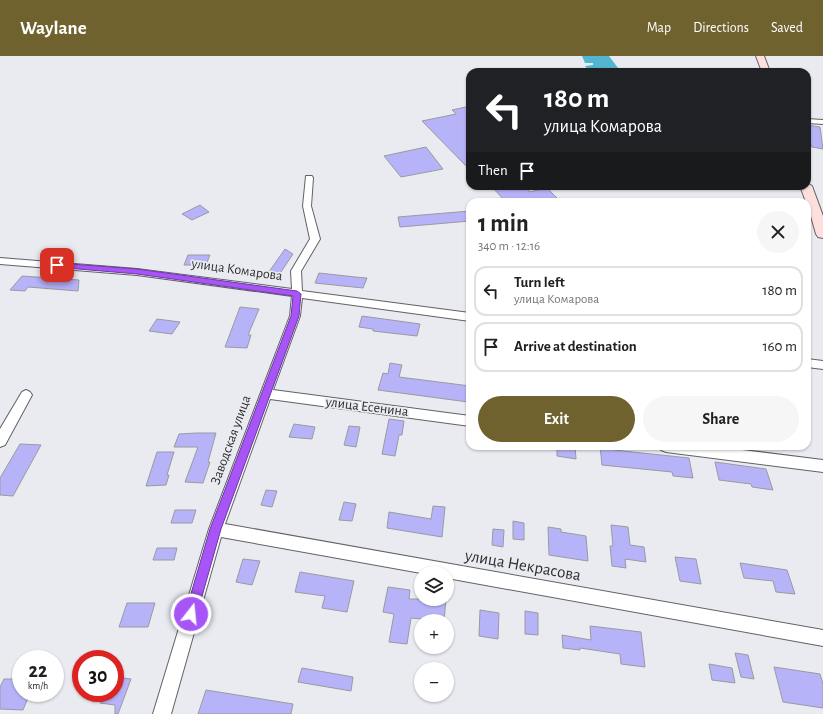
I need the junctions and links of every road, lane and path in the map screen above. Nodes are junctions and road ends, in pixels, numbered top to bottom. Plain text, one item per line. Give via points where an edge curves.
1 (760, 56) edge
2 (764, 68) edge
3 (811, 120) edge
4 (823, 122) edge
5 (310, 178) dead end
6 (811, 200) edge
7 (823, 234) edge
8 (0, 261) edge
9 (297, 294) junction
10 (466, 316) edge
11 (811, 364) edge
12 (823, 366) edge
13 (265, 394) junction
14 (26, 395) dead end
15 (466, 419) edge
16 (0, 442) edge
17 (697, 450) edge
18 (823, 466) edge
19 (216, 529) junction
20 (823, 638) edge
21 (162, 714) edge

1 - 2 main road
3 - 4 street
5 - 9 street, Заводская улица via 307,206 314,239 296,271
6 - 7 main road
8 - 9 street, улица Комарова via 137,272
9 - 10 street, улица Комарова
9 - 13 street, Заводская улица via 295,316
11 - 12 street
13 - 15 street, улица Есенина
13 - 19 street, Заводская улица
14 - 16 street
17 - 18 street
19 - 20 street, улица Некрасова
19 - 21 street, Заводская улица

